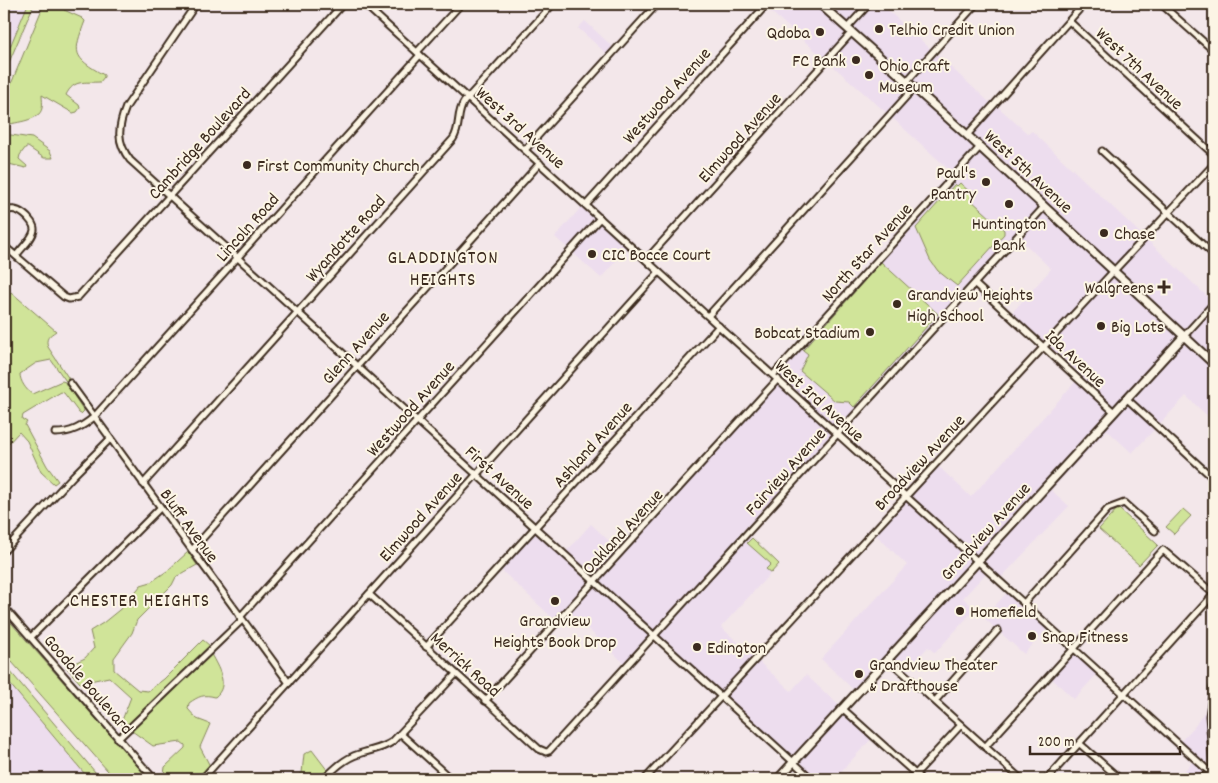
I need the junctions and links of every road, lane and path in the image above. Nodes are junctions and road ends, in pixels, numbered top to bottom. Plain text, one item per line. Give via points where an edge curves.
1 (196, 4) edge
2 (343, 4) edge
3 (364, 4) edge
4 (461, 4) edge
5 (553, 4) edge
6 (657, 4) edge
7 (767, 4) edge
8 (820, 4) edge
9 (869, 4) edge
10 (976, 4) edge
11 (1084, 4) edge
12 (1161, 4) edge
13 (1069, 21) junction
14 (850, 30) junction
15 (1214, 51) edge
16 (419, 53) junction
17 (907, 81) junction
18 (914, 88) junction
19 (468, 98) junction
20 (967, 135) junction
21 (980, 147) junction
22 (525, 150) junction
23 (1102, 151) dead end
24 (1214, 155) edge
25 (540, 163) junction
26 (1214, 164) edge
27 (169, 196) junction
28 (586, 205) junction
29 (1044, 207) junction
30 (4, 213) edge
31 (1169, 213) junction
32 (600, 218) junction
33 (4, 246) edge
34 (1214, 255) edge
35 (16, 256) junction
36 (237, 258) junction
37 (646, 260) junction
38 (1114, 271) junction
39 (659, 272) junction
40 (975, 284) junction
41 (1214, 303) edge
42 (297, 312) junction
43 (708, 316) junction
44 (719, 326) junction
45 (1184, 336) junction
46 (1044, 347) junction
47 (1214, 364) edge
48 (357, 366) junction
49 (773, 375) junction
50 (778, 380) junction
51 (70, 383) dead end
52 (1126, 398) junction
53 (1114, 412) junction
54 (94, 417) junction
55 (417, 420) junction
56 (55, 433) dead end
57 (838, 434) junction
58 (110, 439) junction
59 (477, 474) junction
60 (1214, 479) edge
61 (142, 484) junction
62 (906, 496) junction
63 (160, 508) junction
64 (535, 528) junction
65 (1155, 531) dead end
66 (192, 550) junction
67 (4, 551) edge
68 (977, 561) junction
69 (594, 581) junction
70 (369, 594) junction
71 (1214, 594) edge
72 (1024, 603) junction
73 (4, 607) edge
74 (241, 618) junction
75 (998, 630) dead end
76 (654, 636) junction
77 (31, 637) junction
78 (426, 647) junction
79 (1074, 648) junction
80 (888, 659) junction
81 (456, 674) junction
82 (289, 683) junction
83 (1214, 688) edge
84 (1124, 694) junction
85 (722, 697) junction
86 (485, 700) junction
87 (935, 701) junction
88 (842, 708) junction
89 (961, 725) junction
90 (401, 734) junction
91 (118, 739) junction
92 (1080, 744) junction
93 (985, 747) junction
94 (546, 752) joint
95 (793, 762) junction
96 (1214, 765) edge
97 (916, 774) junction
98 (1214, 776) edge
99 (154, 779) edge
100 (202, 779) edge
101 (324, 779) edge
102 (452, 779) edge
103 (645, 779) edge
104 (778, 779) edge
105 (812, 779) edge
106 (911, 779) edge
107 (921, 779) edge
108 (1021, 779) edge
109 (1047, 779) edge
110 (1120, 779) edge
111 (1198, 779) edge

1 - 27 street, First Avenue via 126,107 119,132 124,153
2 - 27 street, Cambridge Boulevard
3 - 16 street, West 3rd Avenue
4 - 16 street, Lincoln Road
5 - 19 street, Wyandotte Road
6 - 22 street
7 - 28 street, Westwood Avenue
8 - 14 main road, West 5th Avenue
9 - 14 street, Elmwood Avenue
10 - 17 street
11 - 13 street
12 - 15 street
13 - 20 street
13 - 24 street, West 7th Avenue
14 - 17 main road, West 5th Avenue
14 - 37 street, Elmwood Avenue
16 - 19 street, West 3rd Avenue
16 - 36 street, Lincoln Road
17 - 18 main road, West 5th Avenue
18 - 20 main road, West 5th Avenue
18 - 43 street
19 - 22 street, West 3rd Avenue
19 - 42 street, Wyandotte Road via 458,112 458,132 453,139
20 - 21 main road, West 5th Avenue
21 - 29 main road, West 5th Avenue
21 - 49 street, North Star Avenue
22 - 25 street, West 3rd Avenue
23 - 31 street
25 - 28 street, West 3rd Avenue
25 - 48 street, Glenn Avenue
26 - 31 street, Broadview Avenue
27 - 35 street, Cambridge Boulevard via 74,298 57,292
27 - 36 street, First Avenue
28 - 32 street, West 3rd Avenue
29 - 38 main road, West 5th Avenue
29 - 40 street, Fairview Avenue
30 - 35 street via 8,209 18,210 34,226 32,236
31 - 34 street
31 - 38 street, Broadview Avenue
32 - 37 street, West 3rd Avenue
32 - 55 street, Westwood Avenue
33 - 35 street
36 - 42 street, First Avenue
36 - 54 street, Lincoln Road
37 - 39 street, West 3rd Avenue
38 - 45 main road, West 5th Avenue
38 - 46 street, Broadview Avenue
39 - 43 street, West 3rd Avenue
39 - 59 street, Elmwood Avenue
40 - 46 street, Ida Avenue
40 - 57 street, Fairview Avenue
41 - 45 street, Grandview Avenue
42 - 48 street, First Avenue
42 - 61 street, Wyandotte Road
43 - 44 street, West 3rd Avenue
44 - 49 street, West 3rd Avenue
44 - 64 street, Ashland Avenue
45 - 47 main road, West 5th Avenue
45 - 52 main road, Grandview Avenue
46 - 53 street, Ida Avenue
46 - 62 street, Broadview Avenue
48 - 55 street, First Avenue
48 - 66 street, Glenn Avenue
49 - 50 street, West 3rd Avenue
50 - 57 street, West 3rd Avenue
50 - 69 street, Oakland Avenue
51 - 54 street, Bluff Avenue
52 - 53 main road, Grandview Avenue
52 - 60 street
53 - 68 main road, Grandview Avenue
54 - 56 street, Lincoln Road via 83,427
54 - 58 street, Bluff Avenue
55 - 59 street, First Avenue
55 - 74 street, Westwood Avenue
57 - 62 street, West 3rd Avenue
57 - 76 street, Fairview Avenue
58 - 61 street, Bluff Avenue
58 - 67 street
59 - 64 street, First Avenue
59 - 70 street, Elmwood Avenue
61 - 63 street, Bluff Avenue
62 - 68 street, West 3rd Avenue
62 - 85 street, Broadview Avenue
63 - 66 street, Bluff Avenue
63 - 77 street
64 - 69 street, First Avenue
64 - 78 street, Ashland Avenue
65 - 72 street via 1124,503 1108,509
66 - 74 street, Bluff Avenue
68 - 72 street, West 3rd Avenue
68 - 80 main road, Grandview Avenue
69 - 76 street, First Avenue
69 - 86 street, Oakland Avenue
70 - 78 street, Merrick Road
70 - 82 street, Elmwood Avenue
71 - 79 street via 1163,550
71 - 84 street
72 - 79 street, West 3rd Avenue
73 - 77 street, Goodale Boulevard
74 - 82 street, Bluff Avenue
74 - 91 street, Westwood Avenue
75 - 87 street
76 - 85 street, First Avenue
76 - 94 street, Fairview Avenue
77 - 91 street, Goodale Boulevard
78 - 81 street, Merrick Road
79 - 84 street, West 3rd Avenue
79 - 93 street
80 - 87 street
80 - 88 main road, Grandview Avenue
81 - 86 street, Merrick Road
81 - 90 street
82 - 100 street, Elmwood Avenue
83 - 96 main road via 1210,715
84 - 92 street
84 - 98 street, West 3rd Avenue
85 - 95 street, First Avenue
85 - 103 street, Broadview Avenue
86 - 94 street, Merrick Road via 538,749
87 - 89 street
88 - 95 main road, Grandview Avenue
88 - 97 street
89 - 93 street
89 - 97 street
90 - 101 street via 386,746 344,761
90 - 102 street
91 - 99 street, Goodale Boulevard
92 - 109 street
92 - 110 street
93 - 108 street
95 - 104 main road, Grandview Avenue
95 - 105 street, First Avenue
97 - 106 street
97 - 107 street
98 - 111 street

